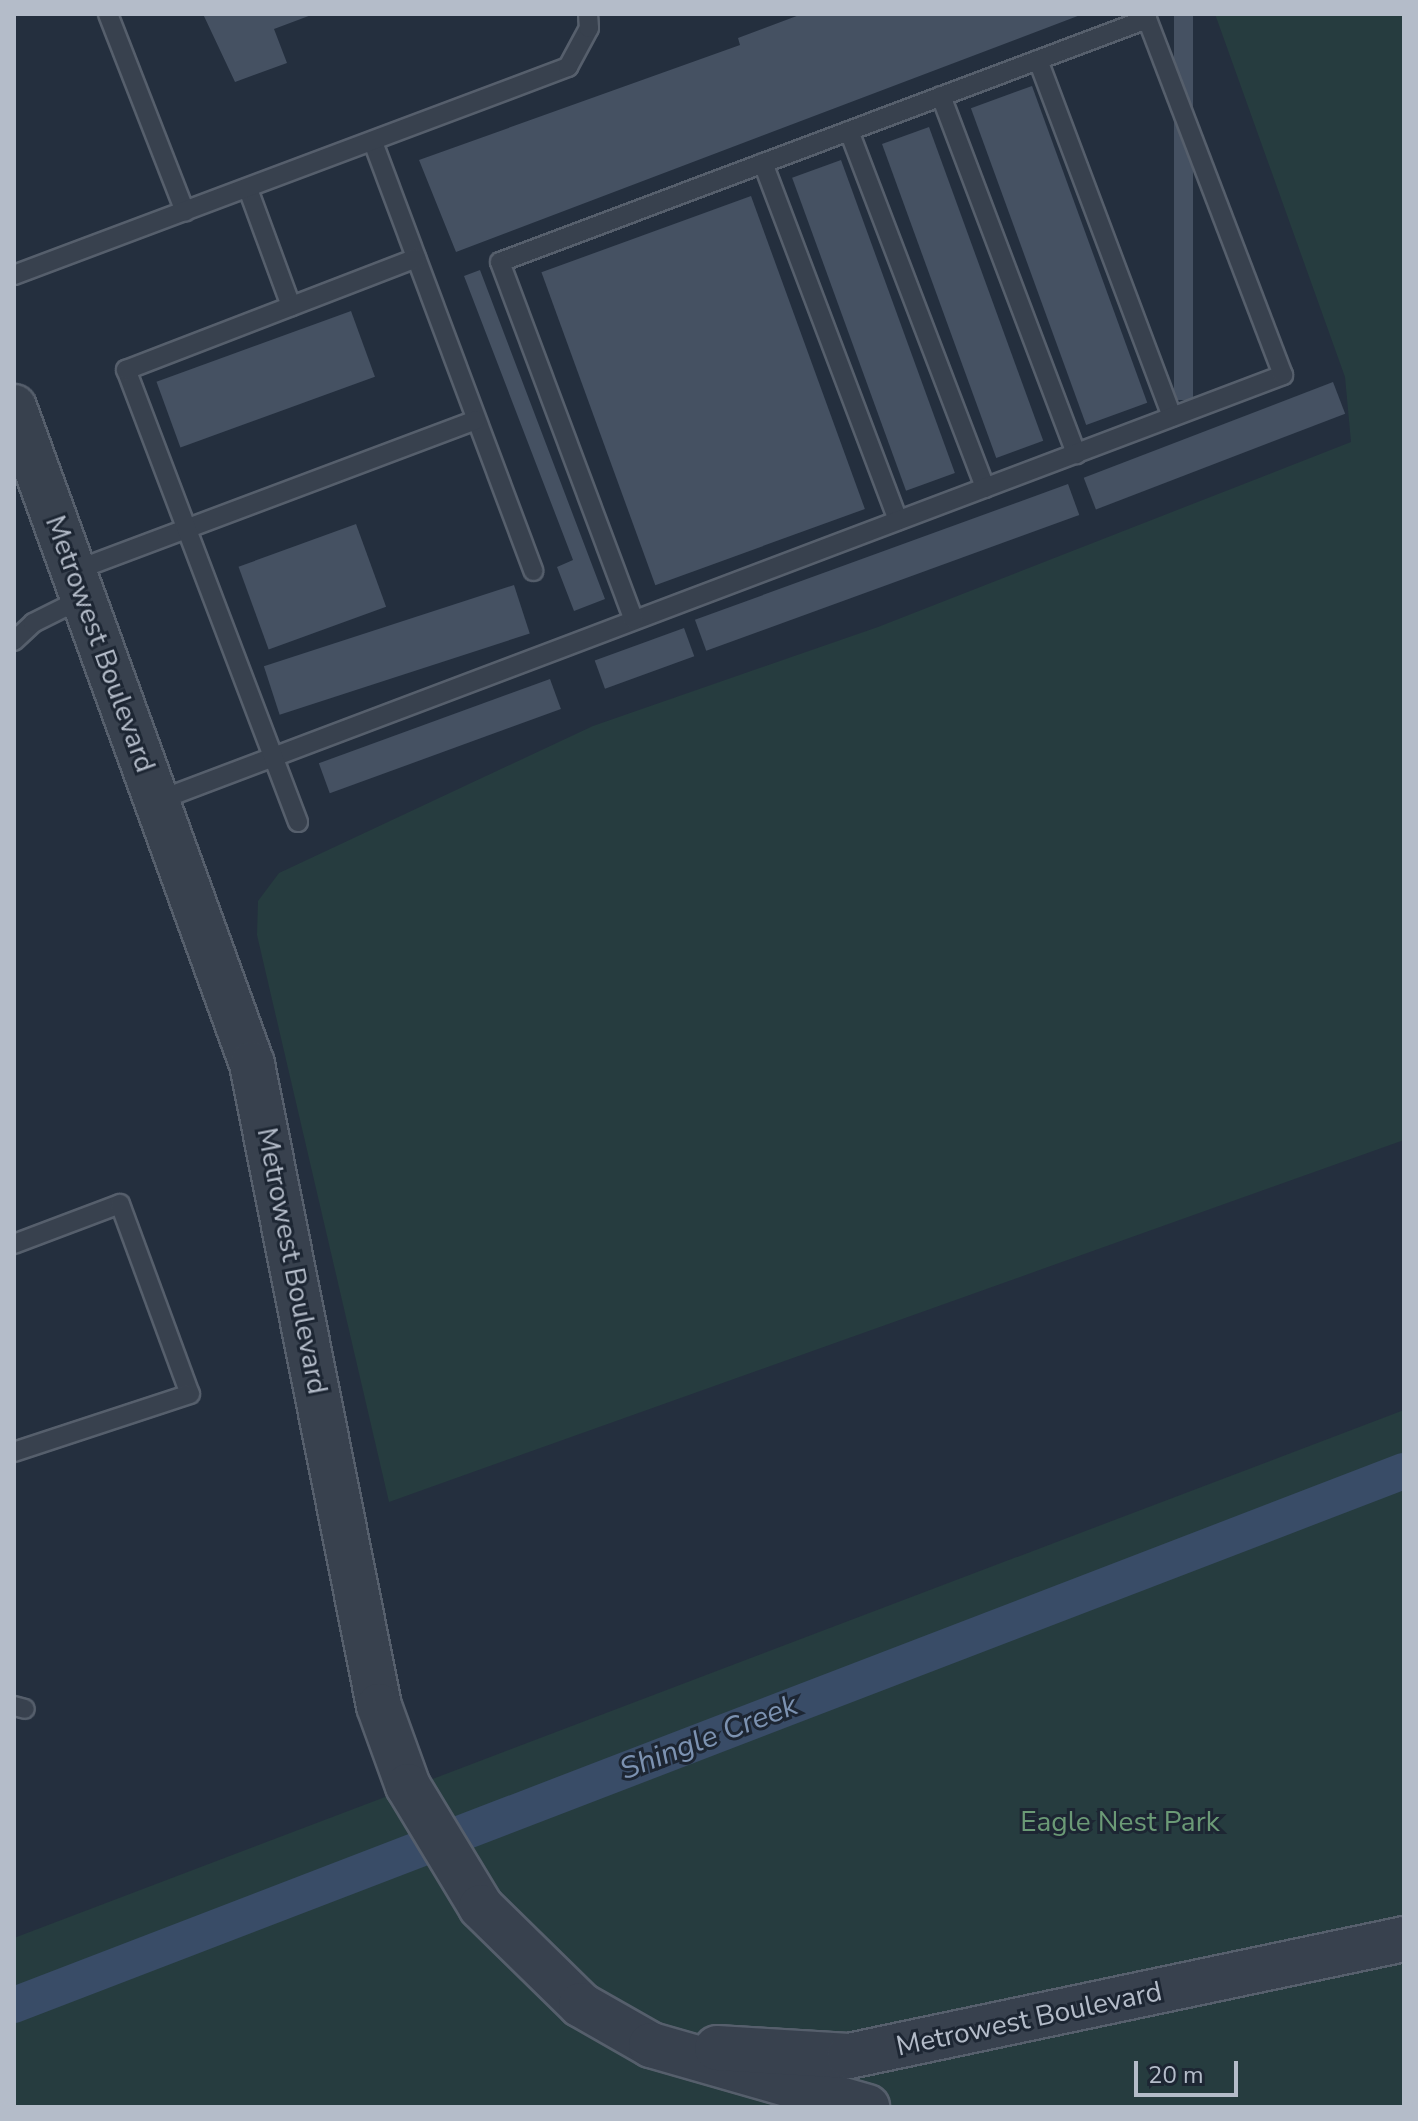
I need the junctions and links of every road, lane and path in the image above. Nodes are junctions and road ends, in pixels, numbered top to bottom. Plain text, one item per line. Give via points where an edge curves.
1 (108, 14) edge
2 (588, 14) edge
3 (1038, 60) junction
4 (941, 96) junction
5 (849, 131) junction
6 (373, 142) junction
7 (763, 163) junction
8 (248, 189) junction
9 (185, 212) junction
10 (416, 258) junction
11 (14, 275) edge
12 (291, 306) junction
13 (14, 407) edge
14 (1172, 417) junction
15 (476, 420) junction
16 (1076, 454) junction
17 (985, 488) junction
18 (898, 520) junction
19 (186, 528) junction
20 (533, 571) dead end
21 (78, 584) junction
22 (634, 620) junction
23 (23, 621) edge
24 (14, 641) edge
25 (274, 757) junction
26 (157, 801) junction
27 (298, 822) dead end
28 (14, 1244) edge
29 (14, 1452) edge
30 (1404, 1939) edge
31 (651, 2045) junction
32 (867, 2107) edge

1 - 9 lane
2 - 6 lane via 580,51 568,67
3 - 4 lane
3 - 14 lane
3 - 14 lane via 1147,19 1283,375
4 - 5 lane
4 - 16 lane
5 - 7 lane
5 - 17 lane
6 - 8 lane
6 - 10 lane
7 - 18 lane
7 - 22 lane via 500,262
8 - 9 lane
8 - 12 lane
9 - 11 lane
10 - 12 lane
10 - 15 lane
12 - 19 lane via 126,370
13 - 21 street, Metrowest Boulevard
14 - 16 lane
15 - 19 lane
15 - 20 lane
16 - 17 lane
17 - 18 lane
18 - 22 lane
19 - 21 lane
19 - 25 lane
21 - 23 lane
21 - 26 street, Metrowest Boulevard
22 - 25 lane
23 - 24 lane
25 - 26 lane
25 - 27 lane
26 - 31 street, Metrowest Boulevard via 252,1064 379,1706 408,1786 481,1907 581,2005
28 - 29 lane via 120,1204 190,1394
30 - 31 street, Metrowest Boulevard via 849,2056
31 - 32 street, Metrowest Boulevard

